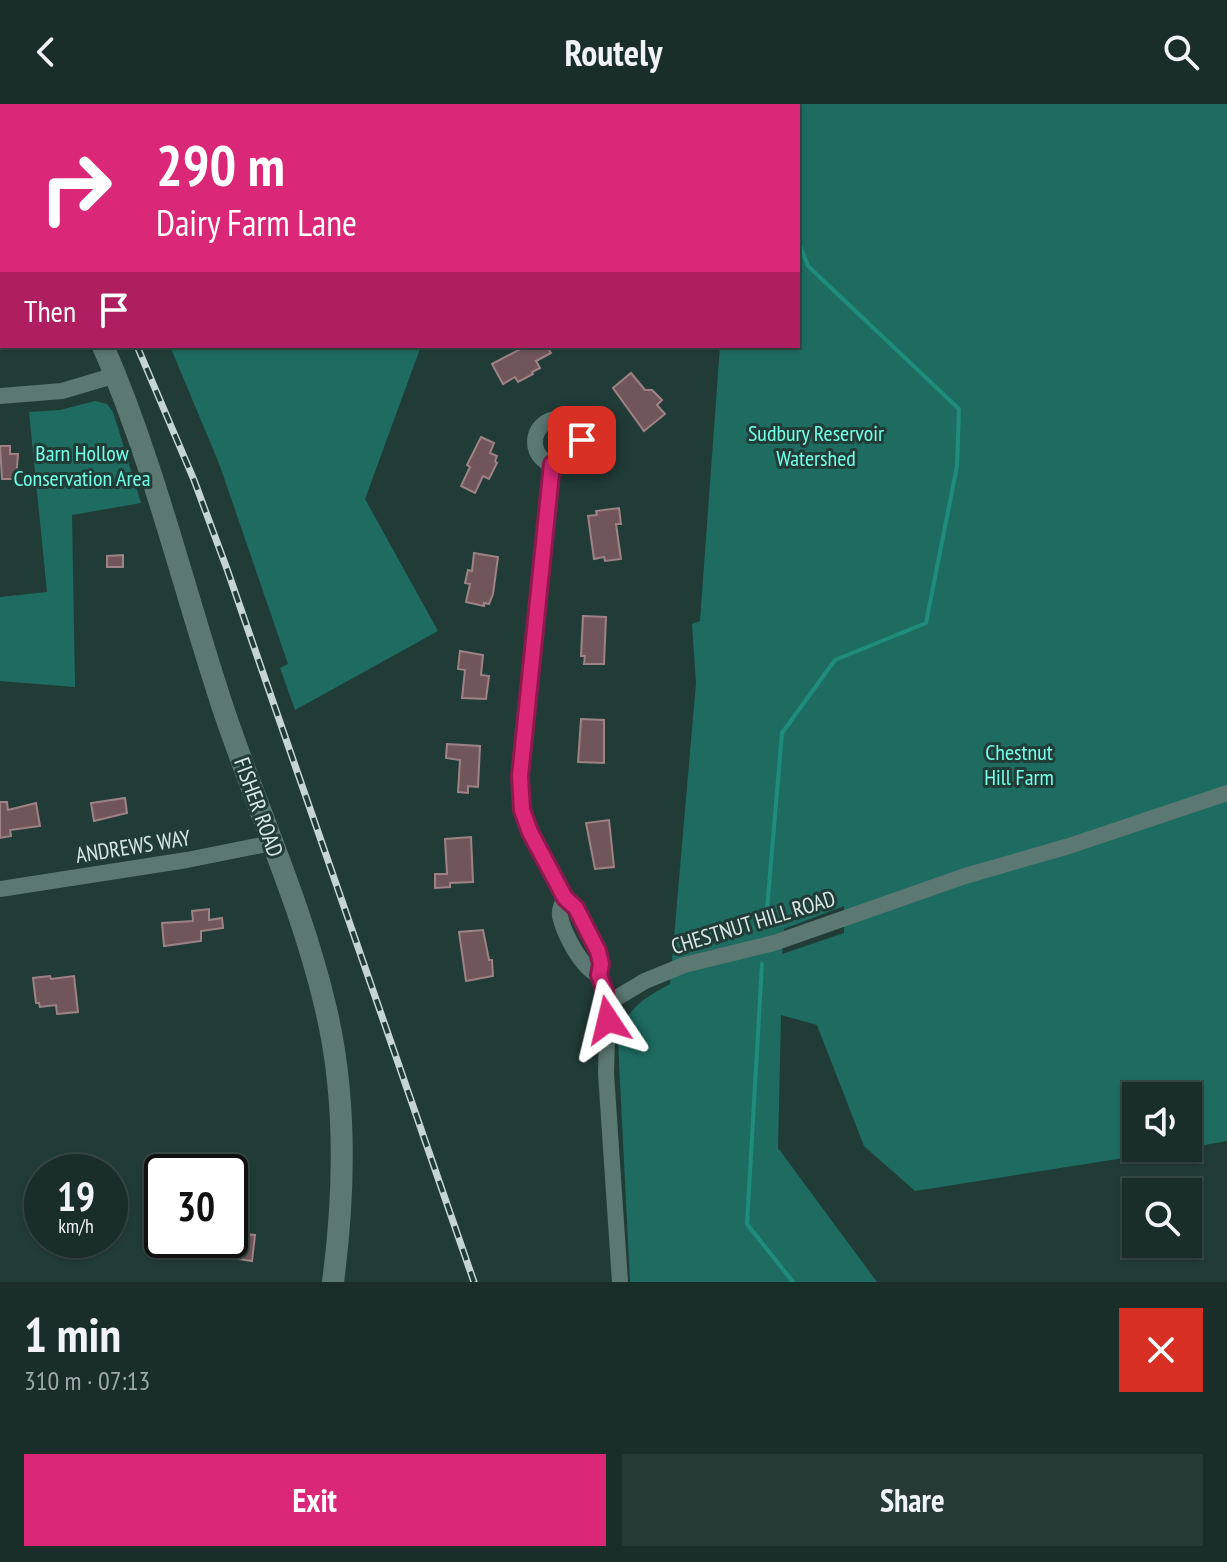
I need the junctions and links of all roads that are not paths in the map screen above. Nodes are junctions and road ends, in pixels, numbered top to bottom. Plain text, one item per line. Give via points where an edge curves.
1 (104, 348) edge
2 (116, 375) junction
3 (0, 396) edge
4 (552, 464) dead end
5 (1227, 793) edge
6 (272, 843) junction
7 (0, 889) edge
8 (608, 1003) junction
9 (333, 1282) edge
10 (620, 1282) edge

1 - 2 street, FISHER ROAD
2 - 3 street via 62,391
2 - 6 street, FISHER ROAD
4 - 8 street via 520,776 522,810 598,951
5 - 8 street, CHESTNUT HILL ROAD via 774,943 684,965
6 - 7 street, ANDREWS WAY
6 - 9 street, FISHER ROAD via 304,931 335,1055 342,1185
8 - 10 street via 606,1073

